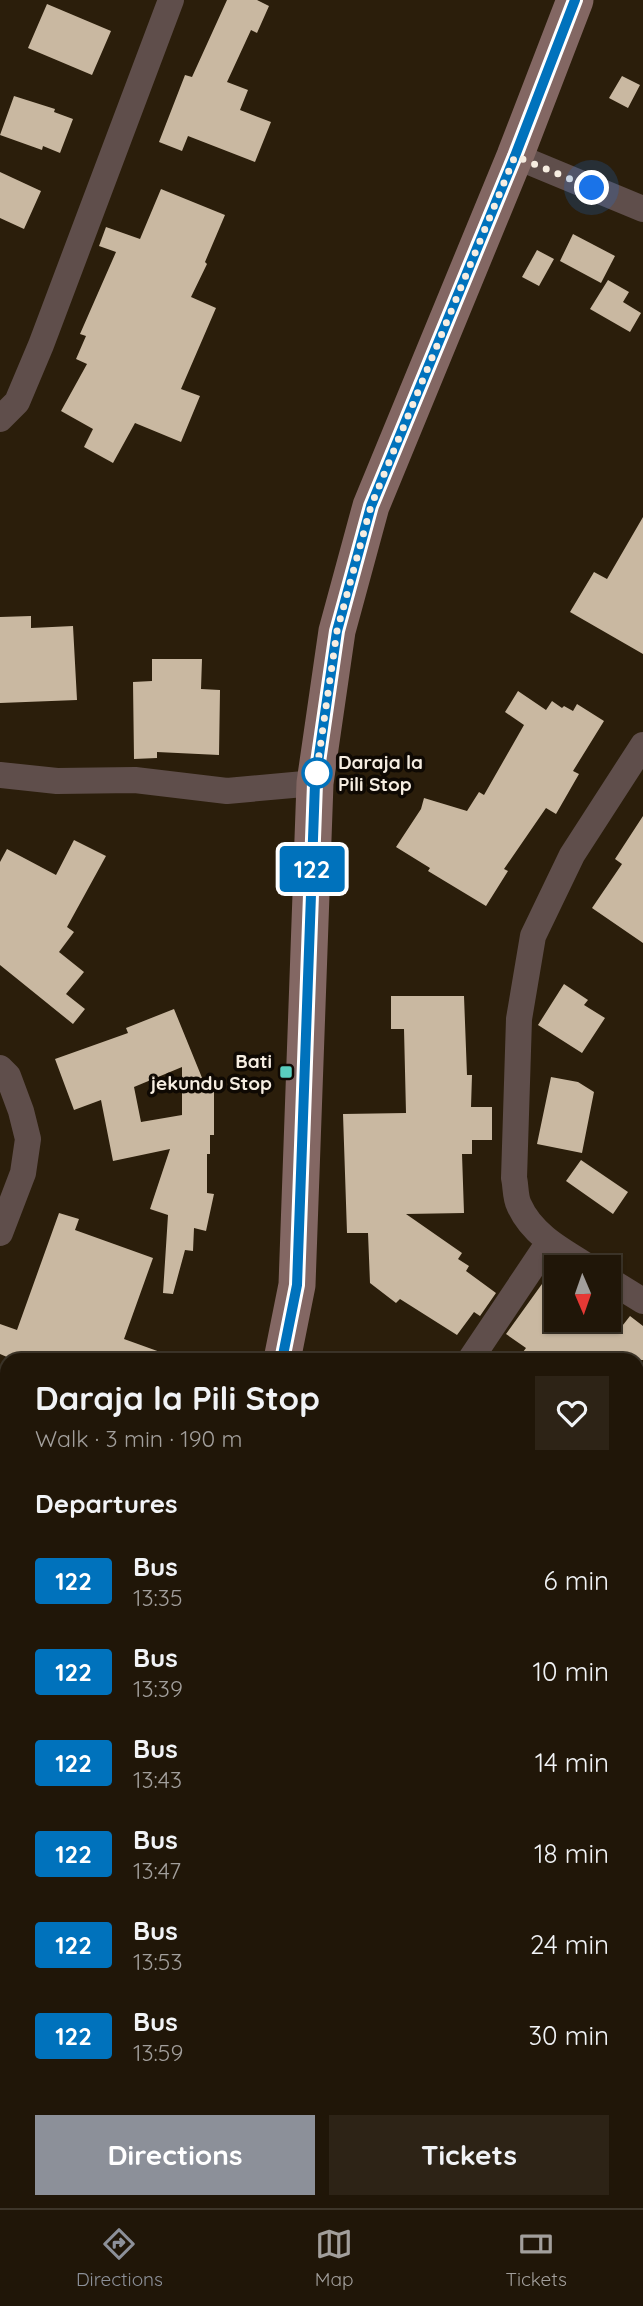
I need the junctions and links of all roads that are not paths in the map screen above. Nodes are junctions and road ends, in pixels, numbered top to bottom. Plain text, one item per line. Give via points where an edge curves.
1 (171, 0) edge
2 (575, 0) edge
3 (515, 156) junction
4 (643, 209) edge
5 (0, 419) edge
6 (643, 745) edge
7 (0, 775) edge
8 (315, 783) junction
9 (0, 1068) edge
10 (0, 1233) edge
11 (549, 1242) junction
12 (570, 1255) edge
13 (621, 1285) edge
14 (640, 1293) edge
15 (283, 1353) edge
16 (475, 1353) edge

1 - 5 street via 41,345 16,401
2 - 3 street
3 - 4 street
3 - 8 street via 371,506 337,631
6 - 11 street via 572,855 533,936 526,969 519,1019 514,1178 518,1204
7 - 8 street via 57,781 135,780 227,791
8 - 15 street via 297,1285
9 - 10 street via 8,1076 28,1139 23,1173
11 - 12 street
11 - 16 street
13 - 14 street

